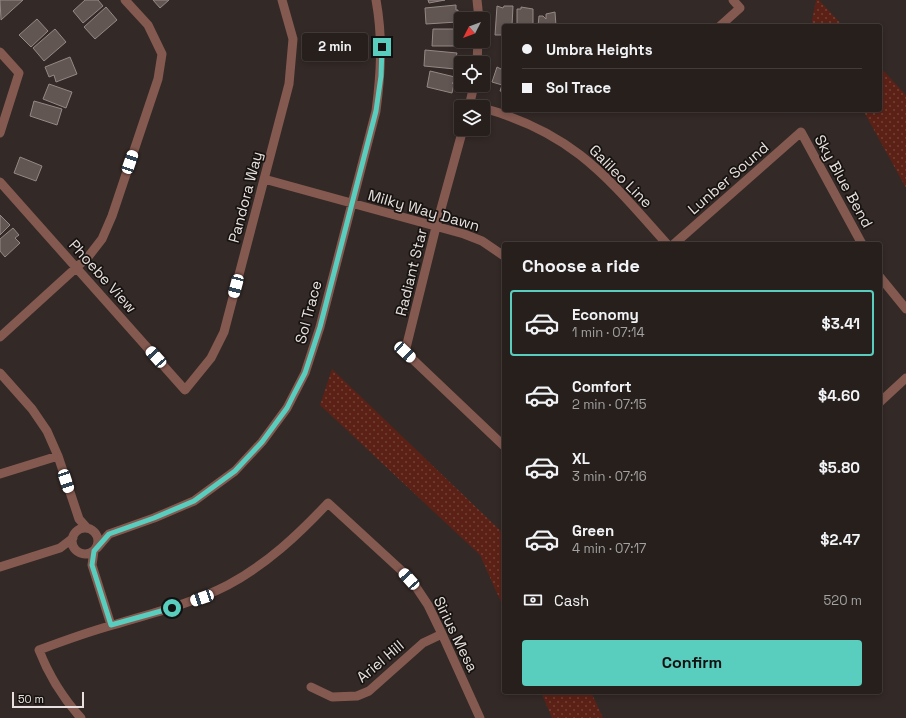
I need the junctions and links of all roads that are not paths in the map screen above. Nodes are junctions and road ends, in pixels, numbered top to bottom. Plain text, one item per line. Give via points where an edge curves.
1 (125, 0) edge
2 (282, 0) edge
3 (376, 0) edge
4 (477, 0) edge
5 (733, 0) edge
6 (478, 12) edge
7 (722, 24) edge
8 (0, 52) edge
9 (490, 110) edge
10 (801, 132) joint
11 (0, 133) edge
12 (461, 136) edge
13 (264, 179) junction
14 (0, 182) edge
15 (351, 204) junction
16 (436, 227) junction
17 (665, 242) edge
18 (676, 242) edge
19 (861, 242) edge
20 (502, 255) edge
21 (77, 268) junction
22 (882, 279) edge
23 (906, 309) edge
24 (0, 337) edge
25 (0, 373) edge
26 (906, 378) edge
27 (185, 390) joint
28 (882, 400) edge
29 (502, 444) edge
30 (58, 456) junction
31 (0, 474) edge
32 (79, 519) junction
33 (89, 528) junction
34 (109, 534) junction
35 (74, 535) junction
36 (60, 548) junction
37 (95, 550) junction
38 (79, 552) junction
39 (92, 565) junction
40 (0, 567) edge
41 (111, 625) junction
42 (442, 634) junction
43 (311, 687) dead end
44 (81, 718) edge
45 (480, 718) edge

1 - 21 street via 148,25 162,54 158,80 112,216 102,239
2 - 13 street, Pandora Way via 293,39 289,84
3 - 15 street, Sol Trace via 382,47 381,76 376,111
4 - 6 street
5 - 7 street via 740,8
8 - 11 street via 19,74
9 - 17 street, Galileo Line via 530,123 570,146 603,173
10 - 18 street, Lunber Sound
10 - 19 street, Sky Blue Bend
12 - 16 street, Radiant Star
13 - 15 street, Milky Way Dawn
13 - 27 street, Pandora Way via 224,332 211,358
14 - 21 street, Phoebe View
15 - 16 street, Milky Way Dawn
15 - 34 street, Sol Trace via 320,327 307,366 287,408 262,442 235,471 200,496 154,518
16 - 20 street, Milky Way Dawn via 482,241
16 - 29 street, Radiant Star via 405,352
21 - 24 street
21 - 27 street, Phoebe View
22 - 23 street
25 - 30 street via 32,409 47,431
26 - 28 street
30 - 31 street
30 - 32 street
32 - 33 street
32 - 35 street
33 - 34 street
33 - 35 street
33 - 37 street via 98,540
34 - 37 street, Sol Trace
35 - 36 street
35 - 38 street via 73,544
36 - 38 street
36 - 40 street
37 - 38 street
37 - 39 street
38 - 39 street
39 - 41 street
41 - 42 street, Sirius Mesa via 202,598 229,584 278,552 328,503 416,587
41 - 44 street via 39,650 58,690
42 - 43 street, Ariel Hill via 424,643 369,691 357,696 332,697
42 - 45 street, Sirius Mesa

